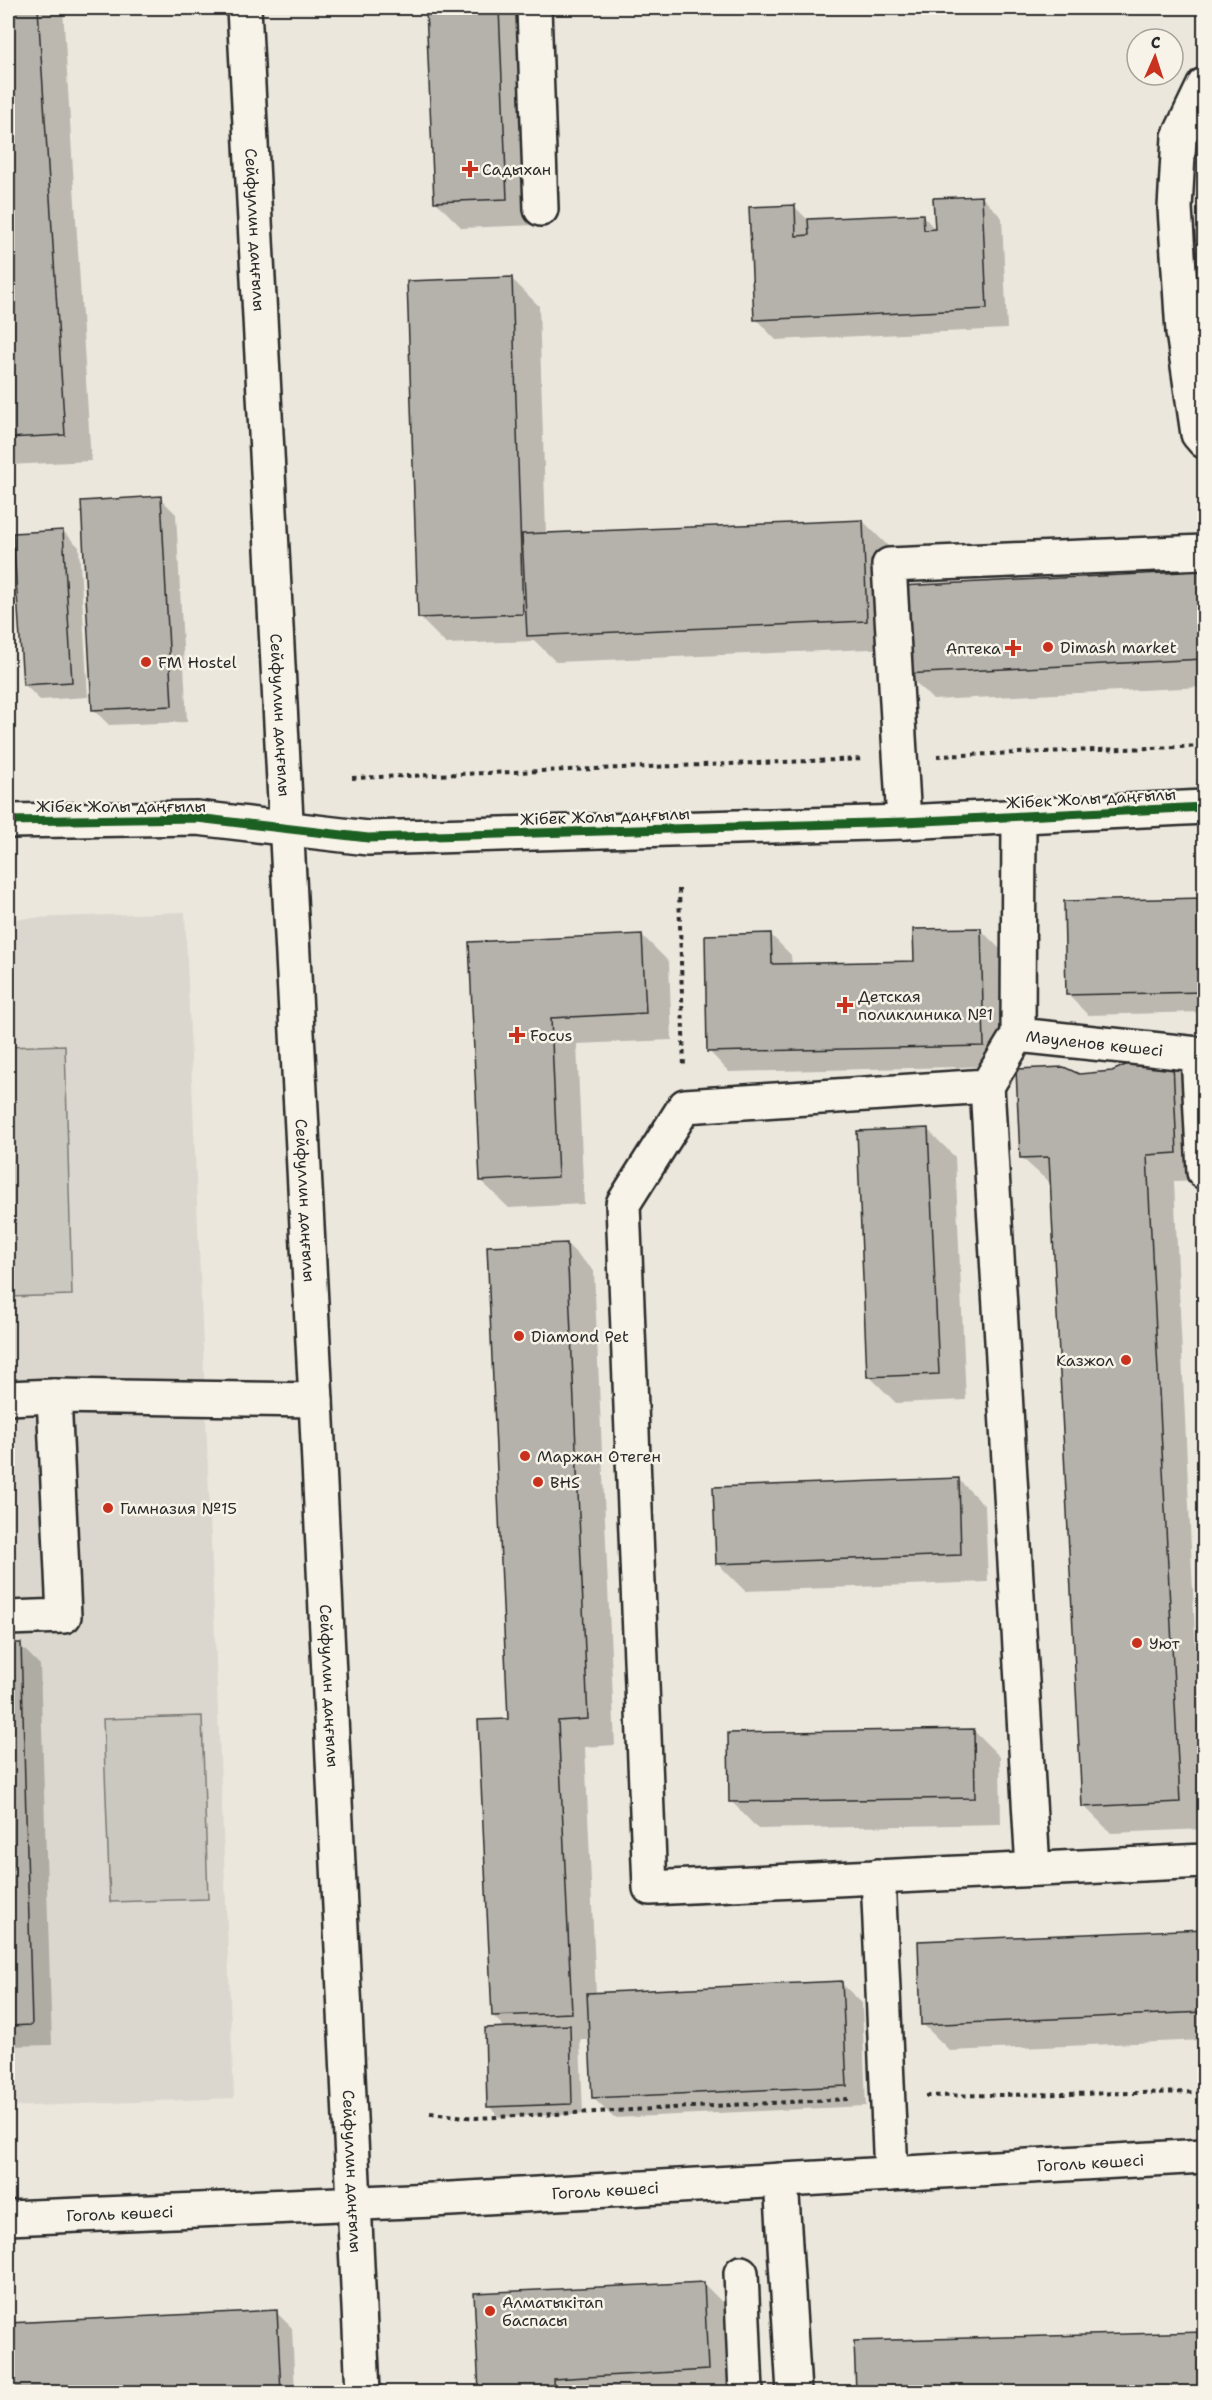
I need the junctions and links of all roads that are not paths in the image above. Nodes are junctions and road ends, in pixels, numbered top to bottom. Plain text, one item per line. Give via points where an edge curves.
1 (244, 8) edge
2 (534, 8) edge
3 (1204, 85) edge
4 (541, 209) dead end
5 (1204, 441) edge
6 (1204, 552) edge
7 (1204, 807) edge
8 (1019, 816) junction
9 (8, 821) edge
10 (904, 822) junction
11 (285, 829) junction
12 (1018, 1035) junction
13 (1201, 1054) edge
14 (987, 1086) junction
15 (1204, 1172) edge
16 (54, 1396) junction
17 (8, 1398) edge
18 (316, 1400) junction
19 (8, 1618) edge
20 (1204, 1861) edge
21 (1033, 1869) junction
22 (878, 1876) junction
23 (1204, 2156) edge
24 (891, 2174) junction
25 (781, 2180) junction
26 (354, 2203) junction
27 (8, 2218) edge
28 (741, 2273) dead end
29 (363, 2392) edge
30 (746, 2392) edge
31 (794, 2392) edge

1 - 11 main road, Сейфуллин даңғылы
2 - 4 main road
3 - 5 main road via 1179,137 1175,208 1183,332 1198,434
6 - 10 main road via 889,565
7 - 8 main road, Жібек Жолы даңғылы
8 - 10 main road, Жібек Жолы даңғылы
8 - 12 main road, Мәуленов көшесі
9 - 11 main road, Жібек Жолы даңғылы via 197,818
10 - 11 main road, Жібек Жолы даңғылы via 368,838
11 - 18 main road, Сейфуллин даңғылы
12 - 13 main road, Мәуленов көшесі
12 - 14 main road
13 - 15 main road, Мәуленов көшесі
14 - 21 main road
14 - 22 main road via 685,1106 624,1204 650,1888
16 - 17 main road
16 - 18 main road
16 - 19 main road via 64,1616
18 - 26 main road, Сейфуллин даңғылы
20 - 21 main road
21 - 22 main road
22 - 24 main road
23 - 24 main road, Гоголь көшесі
24 - 25 main road, Гоголь көшесі
25 - 26 main road, Гоголь көшесі
25 - 31 main road
26 - 27 main road, Гоголь көшесі
26 - 29 main road, Сейфуллин даңғылы
28 - 30 main road

